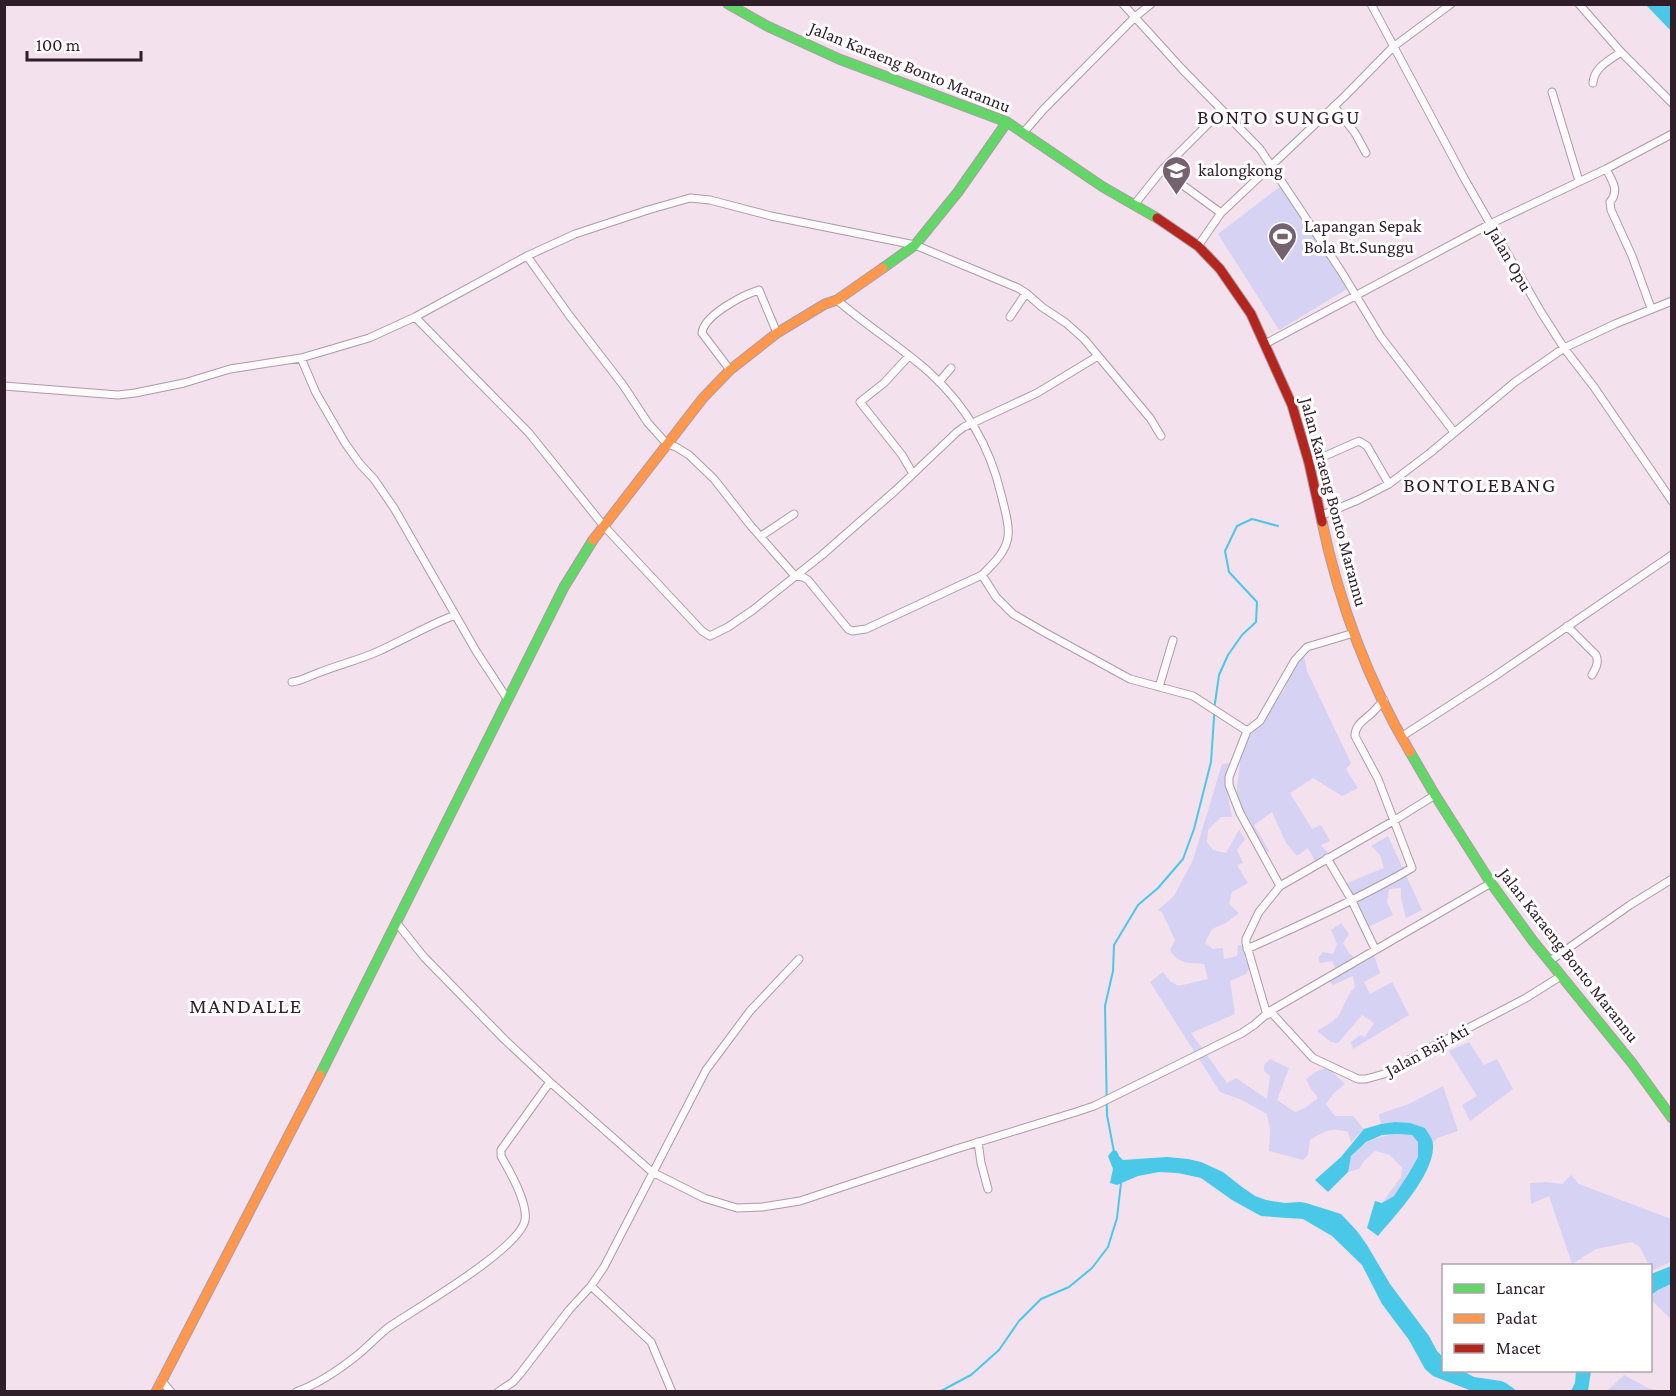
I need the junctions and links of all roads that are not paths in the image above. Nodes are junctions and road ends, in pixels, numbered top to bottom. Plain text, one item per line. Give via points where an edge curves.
1 (728, 4) edge
2 (1123, 4) edge
3 (1151, 4) edge
4 (1371, 4) edge
5 (1451, 4) edge
6 (1579, 4) edge
7 (1135, 17) junction
8 (1393, 47) junction
9 (1622, 52) junction
10 (1593, 83) dead end
11 (1552, 92) dead end
12 (1671, 103) edge
13 (1334, 106) junction
14 (1222, 110) junction
15 (1007, 122) junction
16 (1024, 132) junction
17 (1671, 134) edge
18 (1366, 153) dead end
19 (1271, 165) junction
20 (1606, 169) junction
21 (1162, 170) junction
22 (1579, 181) junction
23 (1134, 205) junction
24 (1221, 213) junction
25 (1490, 224) junction
26 (915, 245) junction
27 (1198, 246) junction
28 (527, 256) junction
29 (1026, 293) junction
30 (1356, 295) junction
31 (837, 300) junction
32 (1671, 301) edge
33 (1651, 308) junction
34 (415, 317) junction
35 (1010, 317) dead end
36 (777, 333) junction
37 (1264, 344) junction
38 (1564, 348) junction
39 (909, 356) junction
40 (1098, 356) junction
41 (301, 358) junction
42 (951, 368) dead end
43 (730, 370) junction
44 (939, 382) junction
45 (4, 386) edge
46 (974, 424) junction
47 (1454, 432) junction
48 (1161, 436) dead end
49 (667, 444) junction
50 (1309, 463) junction
51 (914, 474) junction
52 (1389, 484) junction
53 (1671, 501) edge
54 (794, 514) dead end
55 (1320, 516) junction
56 (603, 525) junction
57 (761, 536) junction
58 (1671, 555) edge
59 (981, 575) junction
60 (795, 576) junction
61 (455, 615) junction
62 (1567, 627) junction
63 (1354, 633) junction
64 (1173, 640) dead end
65 (1592, 675) dead end
66 (292, 682) dead end
67 (1159, 687) junction
68 (508, 700) junction
69 (1384, 700) junction
70 (1247, 731) junction
71 (1401, 737) junction
72 (1435, 795) junction
73 (1395, 820) junction
74 (1327, 858) junction
75 (1671, 879) edge
76 (1491, 883) junction
77 (1280, 886) junction
78 (1351, 899) junction
79 (396, 922) junction
80 (1247, 949) junction
81 (1376, 949) junction
82 (799, 959) dead end
83 (1550, 961) junction
84 (1561, 976) junction
85 (1268, 1013) junction
86 (550, 1082) junction
87 (1671, 1118) edge
88 (978, 1142) junction
89 (652, 1173) junction
90 (988, 1189) dead end
91 (591, 1286) junction
92 (161, 1380) junction
93 (156, 1392) edge
94 (171, 1392) edge
95 (296, 1392) edge
96 (498, 1392) edge
97 (672, 1392) edge

1 - 15 street, Jalan Karaeng Bonto Marannu via 839,58
2 - 7 street
3 - 7 street
4 - 8 street, Jalan Opu
5 - 8 street
6 - 9 street
7 - 14 street
7 - 16 street
8 - 13 street
8 - 25 street, Jalan Opu
9 - 10 street via 1598,69
9 - 12 street
11 - 22 street
13 - 18 street
13 - 19 street
14 - 19 street
14 - 21 street
15 - 16 street, Jalan Karaeng Bonto Marannu
15 - 26 street
16 - 23 street, Jalan Karaeng Bonto Marannu
17 - 20 street
19 - 24 street
19 - 30 street
20 - 22 street
20 - 33 street via 1616,192 1610,202 1611,210
21 - 23 street
21 - 24 street
22 - 25 street
23 - 27 street, Jalan Karaeng Bonto Marannu
24 - 27 street
25 - 30 street
25 - 38 street, Jalan Opu
26 - 28 street via 698,198 673,202 575,234
26 - 29 street
26 - 31 street
27 - 37 street, Jalan Karaeng Bonto Marannu via 1235,289
28 - 34 street
28 - 49 street
29 - 35 street
29 - 40 street via 1066,323
30 - 37 street
30 - 47 street via 1381,337
31 - 36 street
31 - 39 street
32 - 33 street
33 - 38 street
34 - 41 street via 369,338
34 - 56 street via 529,433
36 - 43 street
36 - 43 street via 759,290 720,310 703,326 702,333
37 - 50 street, Jalan Karaeng Bonto Marannu via 1292,405
38 - 47 street
38 - 53 street, Jalan Opu
39 - 44 street
39 - 51 street via 860,402
40 - 46 street via 1037,393
40 - 48 street
41 - 45 street via 230,369 184,383 118,395
41 - 61 street via 345,443 394,508
42 - 44 street
43 - 49 street
44 - 46 street
46 - 51 street via 957,432
46 - 59 street via 994,468 1009,534 1003,554
47 - 52 street
49 - 56 street
49 - 57 street via 689,455 714,478
50 - 52 street via 1359,441 1367,446
50 - 55 street, Jalan Karaeng Bonto Marannu
51 - 60 street
52 - 55 street
54 - 57 street
55 - 63 street, Jalan Karaeng Bonto Marannu
56 - 60 street via 710,636 753,610
56 - 68 street via 564,587
57 - 60 street
58 - 62 street
59 - 60 street via 866,629 852,631 808,580
59 - 67 street via 1014,614 1130,679
61 - 66 street via 366,657
61 - 68 street
62 - 65 street via 1596,655
62 - 71 street
63 - 69 street, Jalan Karaeng Bonto Marannu
63 - 70 street via 1302,651 1260,722
64 - 67 street
67 - 70 street via 1192,696
68 - 79 street
69 - 71 street, Jalan Karaeng Bonto Marannu
69 - 73 street via 1360,722 1355,736
70 - 77 street via 1229,786
71 - 72 street, Jalan Karaeng Bonto Marannu
72 - 73 street
72 - 76 street, Jalan Karaeng Bonto Marannu
73 - 74 street
73 - 78 street via 1412,868
74 - 77 street
74 - 78 street
75 - 83 street
76 - 81 street
76 - 83 street, Jalan Karaeng Bonto Marannu
77 - 80 street via 1248,933
78 - 80 street
78 - 81 street
79 - 86 street via 462,997
79 - 92 street
80 - 85 street
81 - 85 street
82 - 89 street via 750,1011 706,1070
83 - 84 street, Jalan Karaeng Bonto Marannu
84 - 85 street, Jalan Baji Ati via 1384,1074 1366,1079 1312,1059
84 - 87 street, Jalan Karaeng Bonto Marannu via 1616,1042
85 - 88 street via 1242,1033 1094,1106
86 - 89 street
86 - 95 street via 501,1150 523,1202 525,1219 516,1235 490,1259 392,1325 330,1376
88 - 89 street via 800,1201 762,1207 737,1208 714,1202
88 - 90 street
89 - 91 street
91 - 96 street via 513,1382
91 - 97 street via 651,1342
92 - 93 street
92 - 94 street

